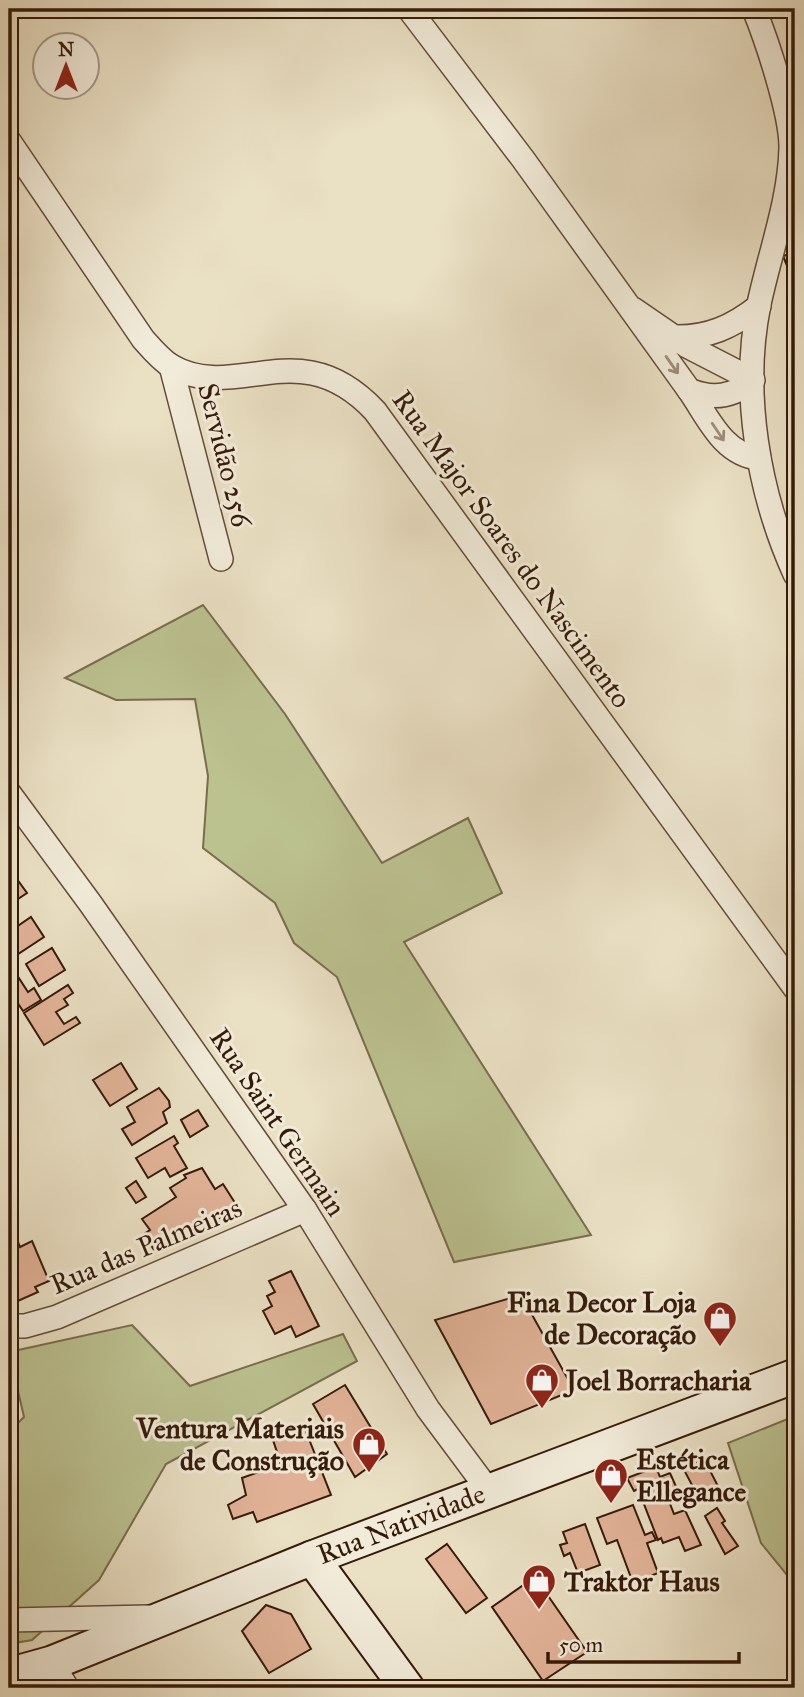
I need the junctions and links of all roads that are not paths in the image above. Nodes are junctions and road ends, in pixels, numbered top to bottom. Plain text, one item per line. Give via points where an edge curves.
1 (409, 9) edge
2 (754, 9) edge
3 (9, 141) edge
4 (793, 146) edge
5 (759, 306) junction
6 (633, 309) junction
7 (674, 337) junction
8 (171, 366) junction
9 (753, 380) junction
10 (690, 390) junction
11 (759, 458) junction
12 (221, 559) dead end
13 (795, 574) edge
14 (9, 793) edge
15 (795, 988) edge
16 (305, 1210) junction
17 (9, 1326) edge
18 (795, 1376) edge
19 (489, 1491) junction
20 (312, 1558) junction
21 (165, 1617) junction
22 (9, 1620) edge
23 (9, 1675) edge
24 (60, 1676) edge
25 (407, 1688) edge

1 - 6 street
2 - 4 street via 769,47
3 - 8 street, Rua Major Soares do Nascimento via 143,340
4 - 5 street
5 - 7 street via 715,333
5 - 9 street
6 - 7 street
6 -> 10 street
7 - 9 street
8 - 12 street, Servidão 256
8 - 15 street, Rua Major Soares do Nascimento via 214,376 304,372 340,382 362,397
9 - 10 street via 723,396
9 - 11 street
10 -> 11 street via 727,445 743,456
11 - 13 street via 780,540
14 - 16 street, Rua Saint Germain
16 - 17 street, Rua das Palmeiras via 57,1318
16 - 19 street, Rua Saint Germain via 428,1409
18 - 19 main road, Rua Natividade
19 - 20 main road, Rua Natividade
20 - 21 main road, Rua Natividade
20 - 25 main road
21 - 22 street
21 - 24 main road, Rua Natividade
23 - 24 main road, Rua Natividade

